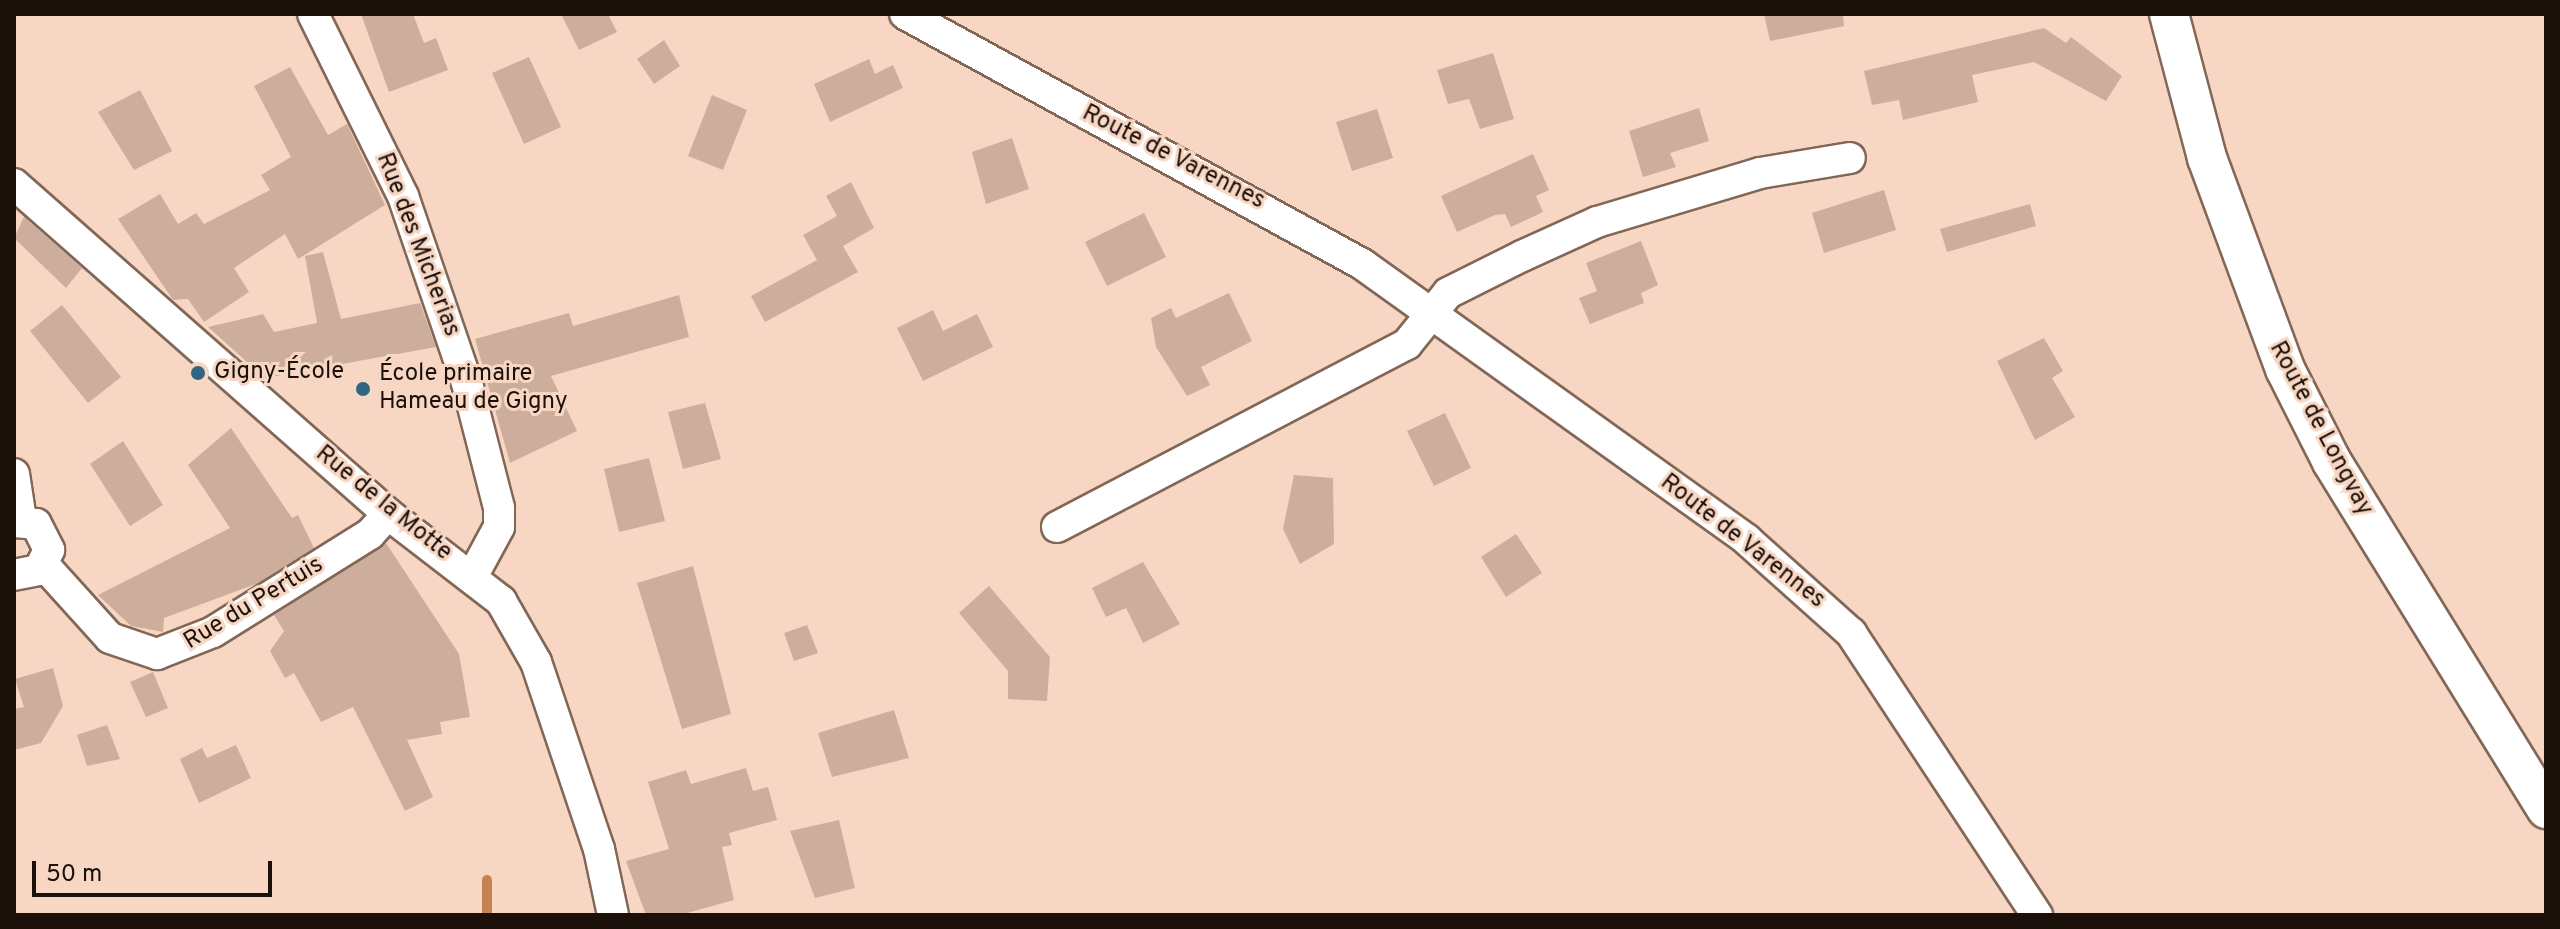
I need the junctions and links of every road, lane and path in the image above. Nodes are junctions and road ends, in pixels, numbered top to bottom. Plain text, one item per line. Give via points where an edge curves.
1 (313, 14) edge
2 (905, 14) edge
3 (2169, 14) edge
4 (1850, 158) dead end
5 (14, 184) edge
6 (1434, 313) junction
7 (14, 474) edge
8 (388, 514) junction
9 (17, 521) edge
10 (1057, 527) dead end
11 (44, 565) junction
12 (14, 575) edge
13 (473, 575) junction
14 (2546, 809) edge
15 (613, 915) edge
16 (2037, 915) edge

1 - 13 street, Rue des Micherias via 403,196 467,383 499,508 499,527
2 - 6 street, Route de Varennes via 1281,213
3 - 14 street, Route de Longvay via 2207,158 2285,369 2340,475
4 - 6 street via 1760,173 1597,222 1448,293
5 - 8 street, Rue de la Motte
6 - 10 street via 1407,344
6 - 16 street, Route de Varennes via 1808,590 1851,633
7 - 9 street
8 - 11 street, Rue du Pertuis via 370,534 213,632 157,654 110,638
8 - 13 street, Rue de la Motte
9 - 11 street via 46,535
11 - 12 street
13 - 15 street, Rue de la Motte via 501,601 536,662 599,849

